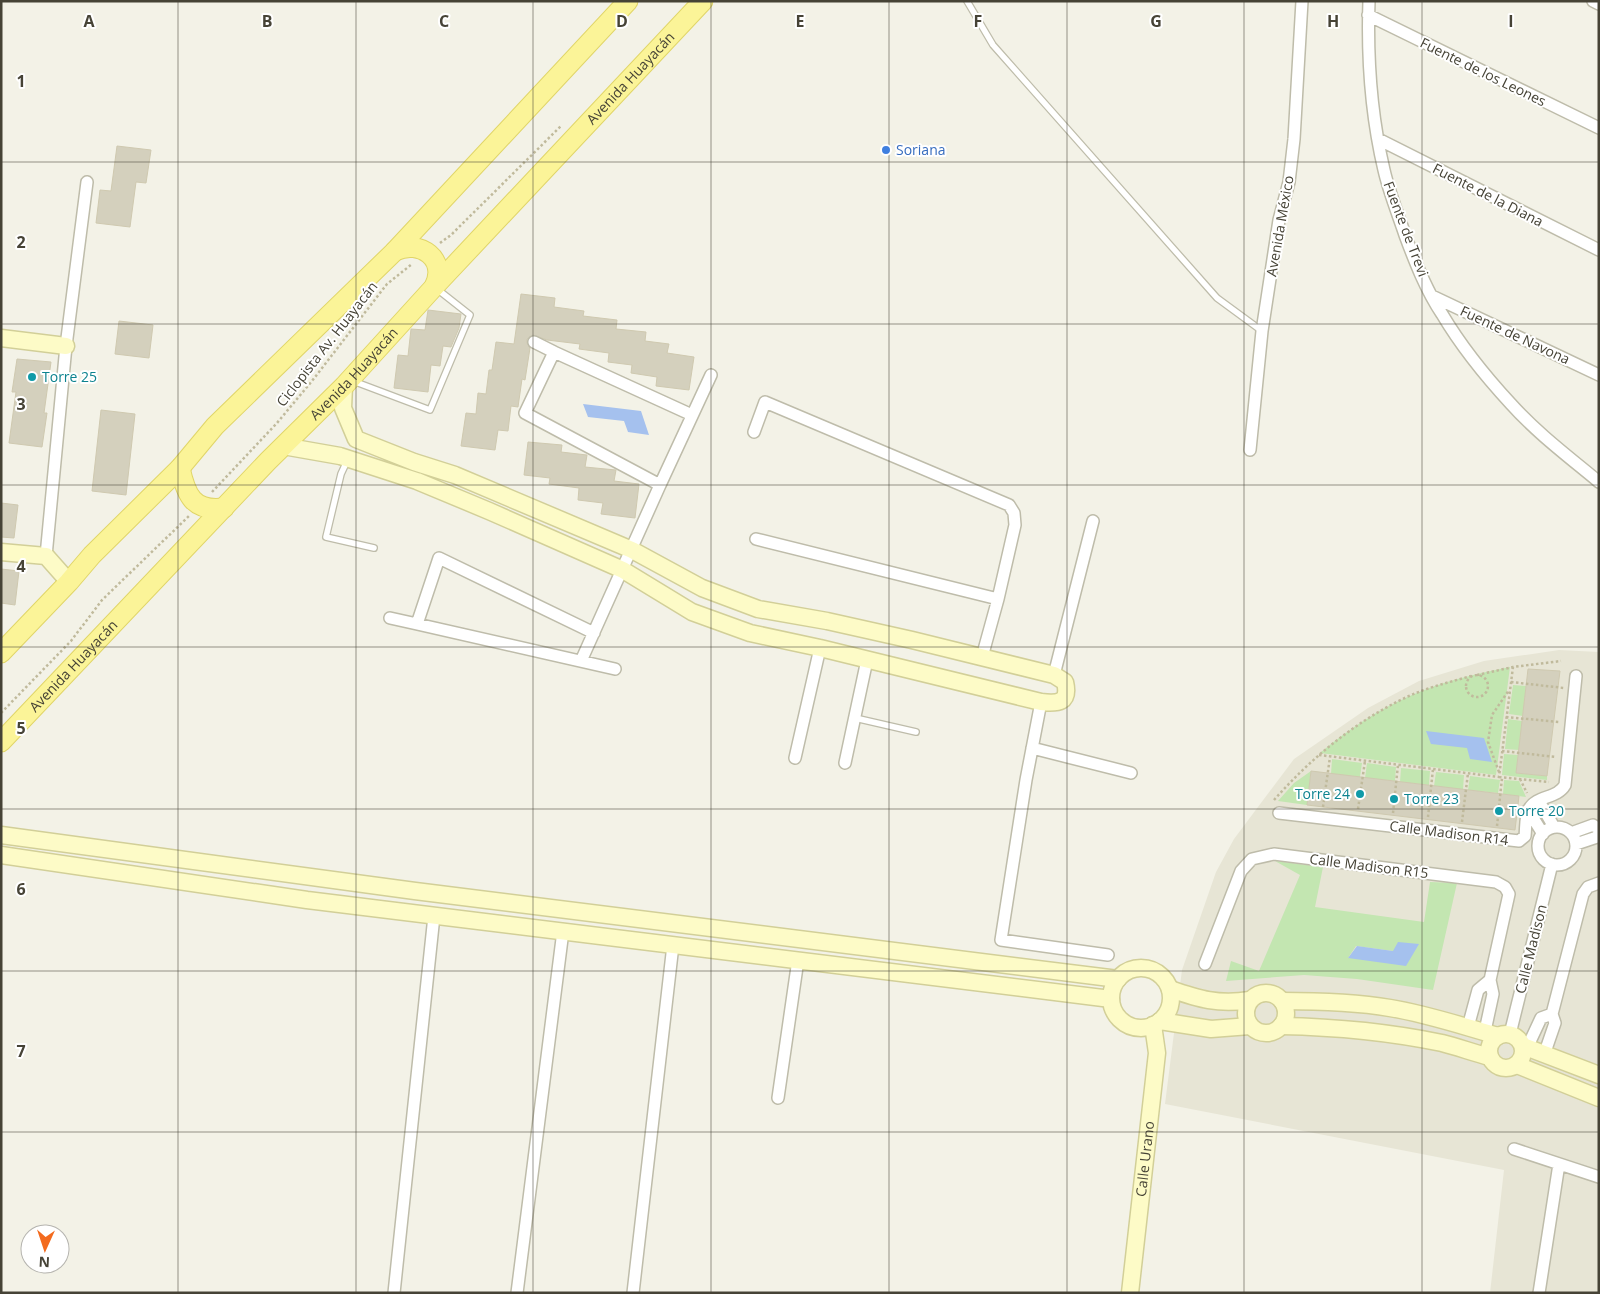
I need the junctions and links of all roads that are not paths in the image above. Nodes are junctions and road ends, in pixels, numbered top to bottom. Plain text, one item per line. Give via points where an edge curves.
1 (628, 1) edge
2 (703, 1) edge
3 (967, 1) edge
4 (1302, 1) edge
5 (1369, 1) edge
6 (1593, 1) edge
7 (1599, 4) edge
8 (1368, 16) junction
9 (1599, 128) edge
10 (1378, 139) junction
11 (87, 182) dead end
12 (1599, 250) edge
13 (395, 251) junction
14 (434, 287) junction
15 (1432, 296) junction
16 (1262, 331) junction
17 (1, 338) edge
18 (534, 342) dead end
19 (66, 346) junction
20 (554, 352) junction
21 (711, 375) dead end
22 (1599, 375) edge
23 (346, 383) junction
24 (692, 415) junction
25 (754, 432) dead end
26 (356, 439) junction
27 (283, 446) junction
28 (1250, 450) dead end
29 (348, 459) junction
30 (180, 468) junction
31 (455, 475) junction
32 (1599, 482) edge
33 (660, 485) junction
34 (447, 493) junction
35 (224, 508) junction
36 (1092, 521) dead end
37 (756, 540) dead end
38 (374, 548) dead end
39 (632, 550) junction
40 (1, 552) edge
41 (46, 556) junction
42 (623, 570) junction
43 (69, 582) junction
44 (998, 599) junction
45 (390, 618) dead end
46 (827, 621) junction
47 (417, 624) junction
48 (852, 627) junction
49 (594, 633) junction
50 (820, 648) junction
51 (1, 653) edge
52 (846, 655) junction
53 (982, 656) junction
54 (867, 660) junction
55 (581, 661) junction
56 (615, 669) dead end
57 (1054, 675) junction
58 (1576, 676) dead end
59 (1041, 702) junction
60 (855, 718) junction
61 (916, 732) dead end
62 (1, 742) edge
63 (1032, 748) junction
64 (796, 758) dead end
65 (845, 763) dead end
66 (1131, 773) dead end
67 (1538, 801) junction
68 (1528, 810) junction
69 (1279, 813) dead end
70 (1554, 828) junction
71 (1599, 829) edge
72 (1571, 833) junction
73 (1599, 833) edge
74 (1543, 834) junction
75 (1, 835) edge
76 (1576, 844) junction
77 (1, 855) edge
78 (1552, 864) junction
79 (1599, 883) edge
80 (515, 903) junction
81 (434, 916) junction
82 (513, 925) junction
83 (563, 932) junction
84 (673, 945) junction
85 (1108, 954) dead end
86 (798, 960) junction
87 (1205, 964) dead end
88 (1118, 979) junction
89 (1490, 980) junction
90 (1170, 989) junction
91 (1111, 998) junction
92 (1250, 1000) junction
93 (1282, 1001) junction
94 (1552, 1014) junction
95 (1426, 1016) junction
96 (1157, 1023) junction
97 (1250, 1026) junction
98 (1282, 1026) junction
99 (1468, 1027) junction
100 (1498, 1034) junction
101 (1420, 1040) junction
102 (1525, 1047) junction
103 (1544, 1055) junction
104 (1490, 1057) junction
105 (1517, 1065) junction
106 (1599, 1075) edge
107 (778, 1098) dead end
108 (1599, 1098) edge
109 (1514, 1149) dead end
110 (1559, 1164) junction
111 (1599, 1177) edge
112 (394, 1293) edge
113 (517, 1293) edge
114 (633, 1293) edge
115 (1130, 1293) edge
116 (1539, 1293) edge

1 - 13 main road
2 - 14 main road, Avenida Huayacán
3 - 16 lane via 993,45 1217,298
4 - 16 street, Avenida México via 1289,182 1279,220
5 - 8 street, Fuente de Trevi
6 - 7 street
8 - 9 street, Fuente de los Leones
8 - 10 street, Fuente de Trevi via 1369,74
10 - 12 street, Fuente de la Diana
10 - 15 street, Fuente de Trevi via 1398,216
11 - 19 street
13 - 14 main road via 409,247 427,252 439,273
13 - 30 main road via 215,426
14 - 23 main road, Avenida Huayacán
14 - 23 lane via 470,315 430,410
15 - 22 street, Fuente de Navona
15 - 32 street, Fuente de Trevi via 1464,346 1511,405
16 - 28 street, Avenida México
17 - 19 main road
18 - 20 street
19 - 41 street
20 - 24 street
20 - 33 street via 525,413
21 - 24 street
23 - 26 main road via 343,408
23 - 27 main road, Avenida Huayacán
24 - 33 street
25 - 44 street via 765,402 1009,505 1015,525
26 - 29 main road
26 - 31 main road
27 - 29 main road
27 - 35 main road, Avenida Huayacán
29 - 34 main road
29 - 38 lane via 341,474 326,537
30 - 35 main road via 188,496 200,506
30 - 43 main road
31 - 34 main road
31 - 39 main road
33 - 39 street
34 - 42 main road
35 - 62 main road, Avenida Huayacán
36 - 57 street
37 - 44 street
39 - 42 street
39 - 46 main road via 702,588 758,609
40 - 41 main road
41 - 43 main road
42 - 49 street
42 - 50 main road via 692,612 750,633
43 - 51 main road
44 - 53 street
45 - 47 street
46 - 48 main road
46 - 50 main road
47 - 49 street via 439,558
47 - 55 street
48 - 52 main road
48 - 53 main road
49 - 55 street
50 - 52 main road
50 - 64 street
52 - 54 main road
53 - 57 main road
54 - 59 main road
54 - 60 street
55 - 56 street
57 - 59 main road via 1065,682 1066,697 1061,702
58 - 67 street via 1565,783 1558,793
59 - 63 street
60 - 61 lane
60 - 65 street
63 - 66 street
63 - 85 street via 1001,940
67 - 68 street
67 - 70 street
68 - 69 street, Calle Madison R14 via 1525,836 1519,841
68 - 74 street
70 - 72 street via 1560,827
70 - 74 street
71 - 72 street via 1593,825
72 - 76 street
73 - 76 street via 1597,837
74 - 78 street via 1539,839 1539,852 1546,862
75 - 80 main road
76 - 78 street via 1570,861
77 - 81 main road
78 - 100 street, Calle Madison
79 - 94 street via 1588,887 1582,894
80 - 82 main road
80 - 88 main road
81 - 82 main road
81 - 112 street
82 - 83 main road
83 - 84 main road
83 - 113 street
84 - 86 main road
84 - 114 street
86 - 91 main road
86 - 107 street
87 - 89 street, Calle Madison R15 via 1241,871 1252,859 1274,854 1496,882 1505,887 1509,894
88 - 90 main road via 1131,970 1147,969 1159,974
88 - 91 main road
89 - 99 street via 1478,990
89 - 100 street, Calle Madison
90 - 92 main road via 1212,1002
90 - 96 main road via 1170,1006
91 - 96 main road via 1118,1017 1125,1023 1144,1028
92 - 93 main road via 1266,992
92 - 97 main road via 1245,1013
93 - 95 main road via 1389,1008
93 - 98 main road via 1286,1014
94 - 102 street via 1541,1018
94 - 103 street via 1555,1024
95 - 99 main road
95 - 101 main road via 1428,1029
96 - 97 main road via 1211,1029
96 - 115 main road, Calle Urano via 1157,1053
97 - 98 main road via 1266,1034
98 - 101 main road via 1328,1028
99 - 100 main road
100 - 102 main road via 1516,1037
100 - 104 main road via 1490,1045
101 - 104 main road
102 - 103 main road
102 - 105 main road
103 - 106 main road
104 - 105 main road via 1493,1063 1504,1069
105 - 108 main road
109 - 110 street
110 - 111 street
110 - 116 street

